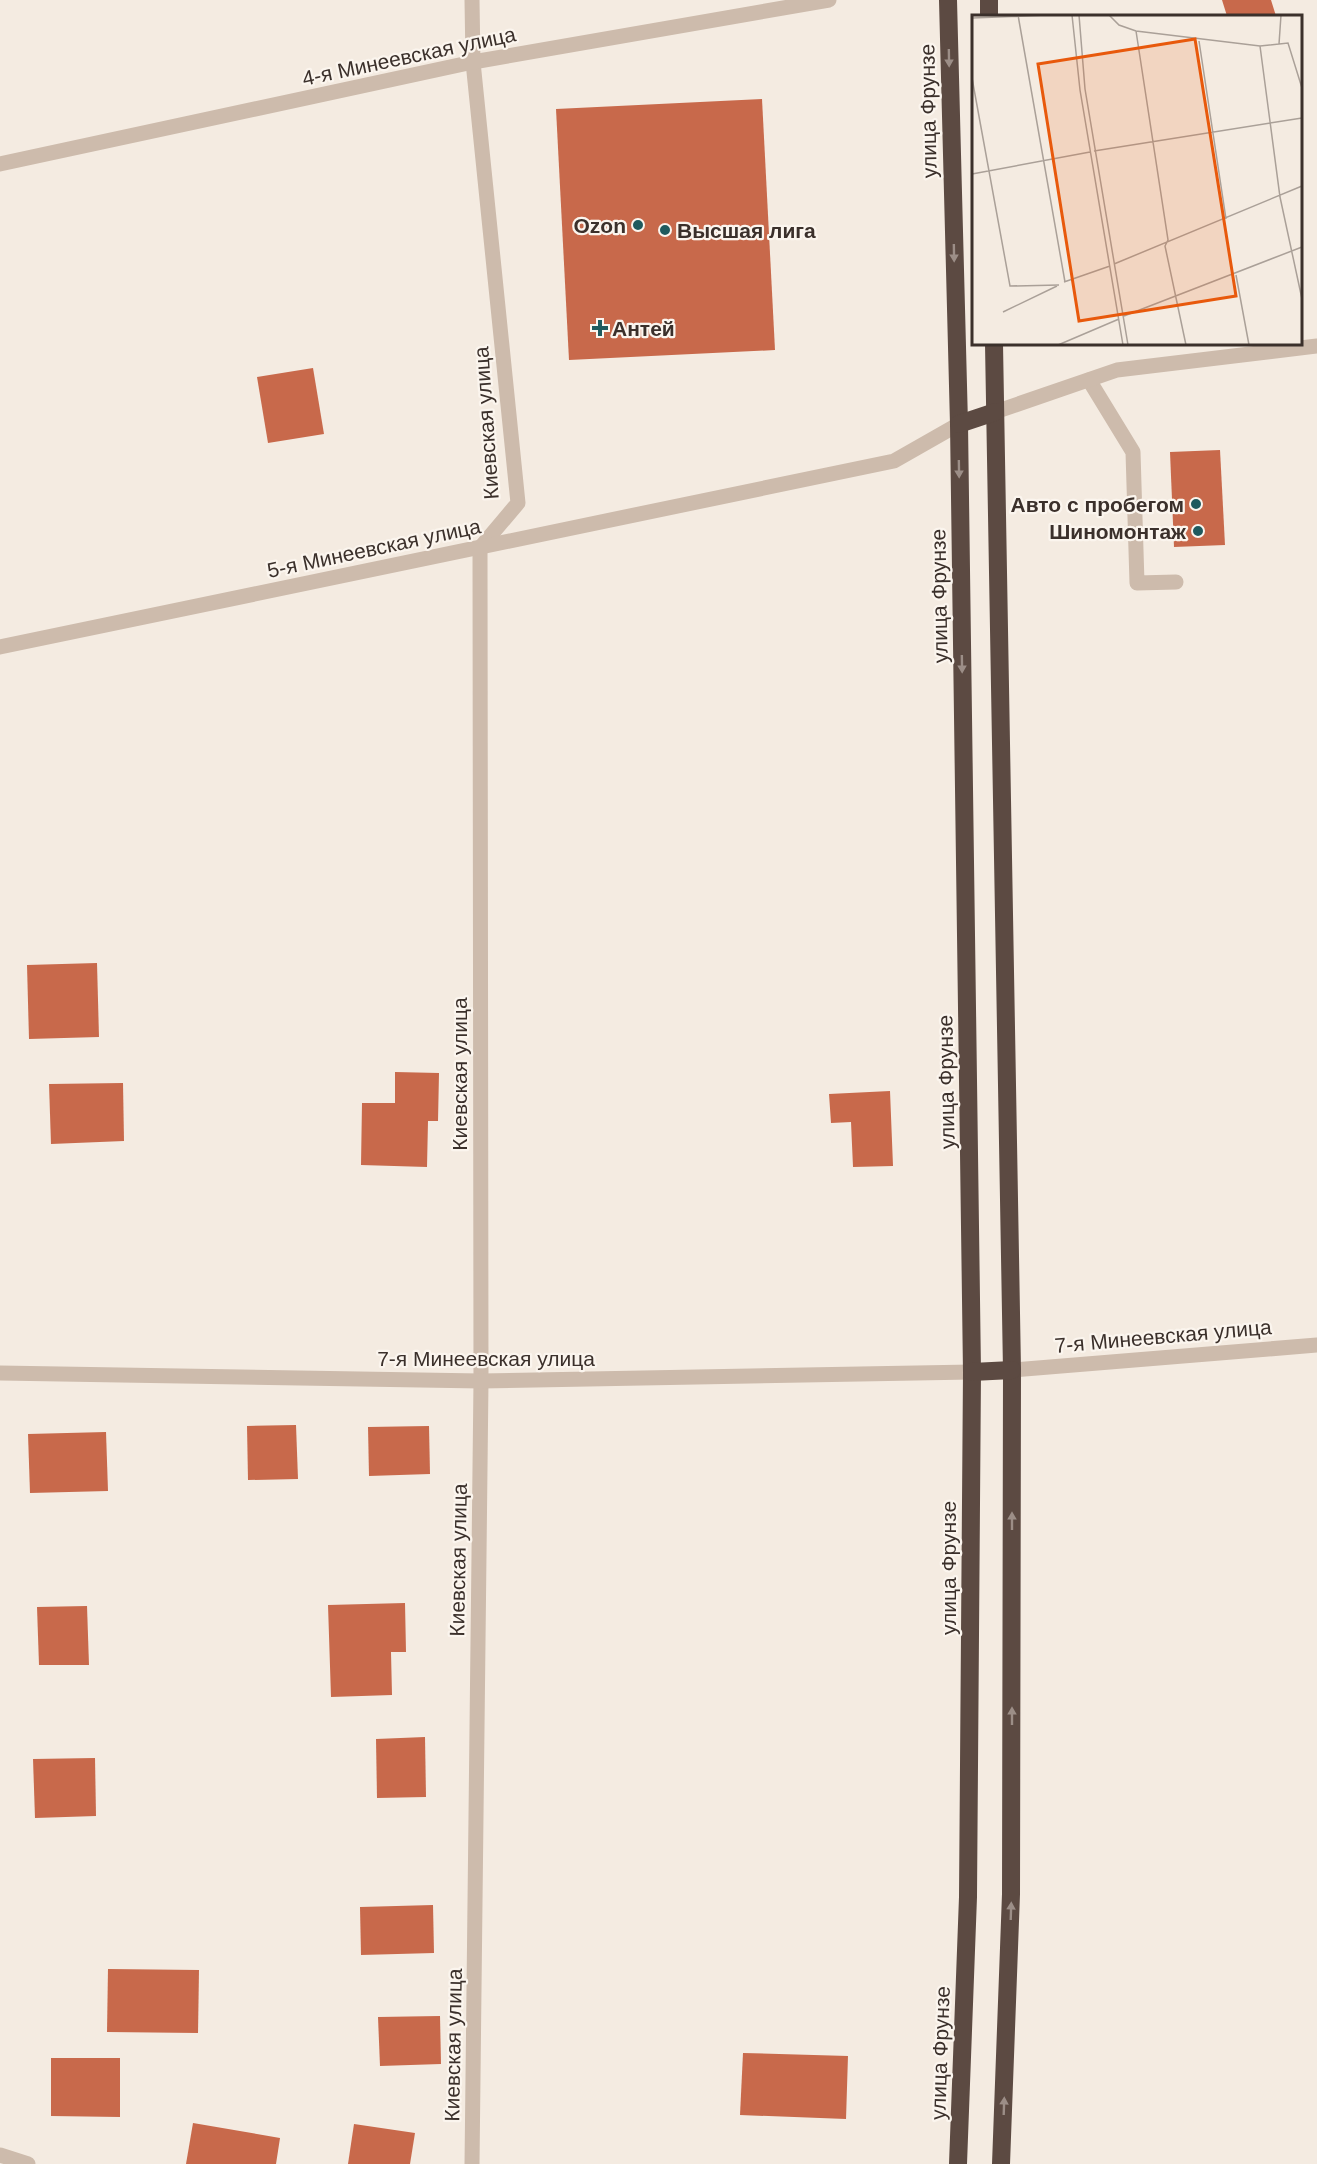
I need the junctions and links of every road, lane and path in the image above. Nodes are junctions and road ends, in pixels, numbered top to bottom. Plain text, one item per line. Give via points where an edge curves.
1 (472, 0) edge
2 (829, 0) edge
3 (948, 0) edge
4 (473, 63) junction
5 (0, 164) edge
6 (994, 345) edge
7 (1317, 346) edge
8 (1089, 380) junction
9 (995, 412) junction
10 (959, 424) junction
11 (480, 548) junction
12 (1176, 582) dead end
13 (0, 647) edge
14 (1317, 1345) edge
15 (1012, 1370) junction
16 (972, 1372) junction
17 (0, 1373) edge
18 (481, 1381) junction
19 (0, 2155) edge
20 (28, 2164) edge
21 (472, 2164) edge
22 (958, 2164) edge
23 (1001, 2164) edge

1 - 4 street, Киевская улица
2 - 4 street, 4-я Минеевская улица
3 -> 10 highway, улица Фрунзе
4 - 5 street, 4-я Минеевская улица
4 - 11 street, Киевская улица via 518,503
6 - 9 highway
7 - 8 street via 1117,370
8 - 9 street
8 - 12 street via 1133,452 1137,583
9 - 10 highway
9 - 15 highway
10 - 11 street, 5-я Минеевская улица via 894,461
10 -> 16 highway, улица Фрунзе
11 - 13 street, 5-я Минеевская улица
11 - 18 street, Киевская улица
14 - 15 street, 7-я Минеевская улица
15 - 16 highway
23 -> 15 highway via 1011,1894
16 - 18 street, 7-я Минеевская улица
16 - 22 highway, улица Фрунзе via 969,1897
17 - 18 street, 7-я Минеевская улица
18 - 21 street, Киевская улица
19 - 20 street

